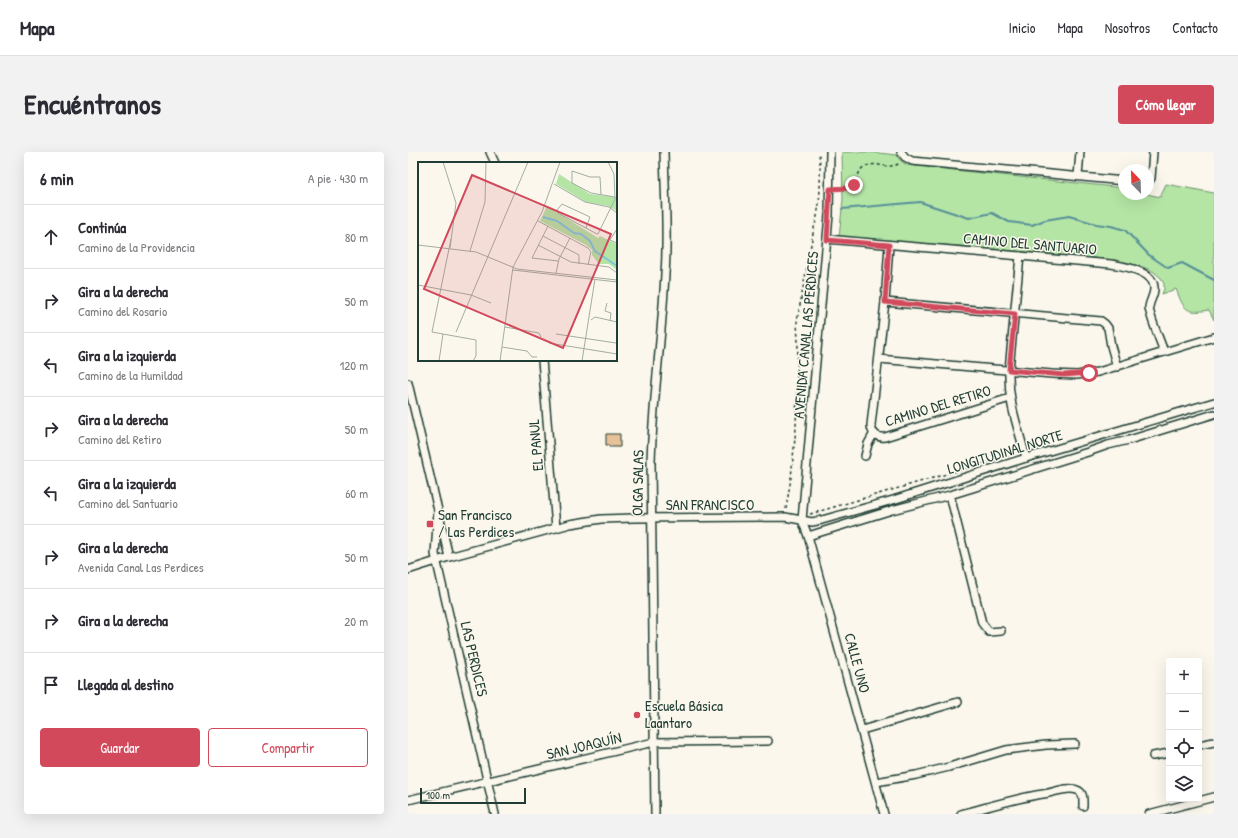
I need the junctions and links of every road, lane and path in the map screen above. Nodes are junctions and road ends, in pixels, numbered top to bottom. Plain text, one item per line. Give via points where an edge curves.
1 (490, 152) edge
2 (664, 152) edge
3 (819, 152) edge
4 (830, 152) edge
5 (1080, 152) edge
6 (1153, 152) edge
7 (903, 155) edge
8 (495, 162) edge
9 (1152, 164) edge
10 (1078, 176) junction
11 (1118, 179) edge
12 (830, 189) junction
13 (827, 240) junction
14 (889, 245) junction
15 (1020, 256) junction
16 (885, 302) junction
17 (1015, 314) junction
18 (1214, 337) edge
19 (1164, 352) junction
20 (879, 358) junction
21 (542, 361) edge
22 (1117, 366) junction
23 (1009, 370) junction
24 (408, 383) edge
25 (1010, 398) junction
26 (1214, 402) edge
27 (1214, 414) edge
28 (874, 433) junction
29 (865, 456) dead end
30 (1026, 458) junction
31 (950, 495) junction
32 (438, 510) junction
33 (785, 517) junction
34 (651, 518) junction
35 (802, 520) junction
36 (556, 528) junction
37 (808, 536) junction
38 (448, 557) junction
39 (438, 560) junction
40 (408, 570) edge
41 (1002, 631) dead end
42 (958, 702) dead end
43 (862, 730) junction
44 (768, 741) dead end
45 (654, 742) junction
46 (1214, 742) edge
47 (1075, 744) dead end
48 (1202, 744) edge
49 (1166, 754) edge
50 (1153, 756) dead end
51 (489, 782) junction
52 (876, 782) junction
53 (1214, 797) edge
54 (408, 800) edge
55 (1083, 806) dead end
56 (495, 814) edge
57 (655, 814) edge
58 (884, 814) edge
59 (962, 814) edge
60 (1149, 814) edge

1 - 8 street
2 - 34 street, OLGA SALAS via 667,234 652,436
3 - 33 path via 817,218 797,321 796,428
4 - 12 street, AVENIDA CANAL LAS PERDICES
5 - 10 street
6 - 9 street
7 - 10 street via 912,161
7 - 12 path via 900,163 892,166 867,165 859,172 856,182 850,188
10 - 11 street
12 - 13 street, AVENIDA CANAL LAS PERDICES
13 - 14 street, CAMINO DEL SANTUARIO
13 - 35 street, AVENIDA CANAL LAS PERDICES
14 - 15 street, CAMINO DEL SANTUARIO
14 - 16 street, CAMINO DEL RETIRO
15 - 17 street
15 - 19 street, CAMINO DEL SANTUARIO via 1111,264 1130,268 1147,276 1154,286 1149,308
16 - 17 street
16 - 20 street, CAMINO DEL RETIRO
17 - 22 street via 1101,321 1108,328
17 - 23 street
18 - 19 street
19 - 22 street
20 - 23 street
20 - 28 street, CAMINO DEL RETIRO via 871,425
21 - 36 street, EL PANUL
22 - 23 street via 1077,375
23 - 25 street
24 - 32 street, LAS PERDICES
25 - 28 street, CAMINO DEL RETIRO via 885,437 879,437
25 - 30 street
26 - 30 street, LONGITUDINAL NORTE
27 - 31 street, LONGITUDINAL NORTE
28 - 29 street
30 - 35 street, LONGITUDINAL NORTE via 822,520
31 - 37 street, LONGITUDINAL NORTE
31 - 41 street via 982,623 988,632
32 - 38 street, LAS PERDICES
32 - 39 street, LAS PERDICES
33 - 34 street, SAN FRANCISCO
33 - 35 street, SAN FRANCISCO
34 - 36 street, SAN FRANCISCO via 601,519
34 - 45 street, OLGA SALAS
35 - 37 street, CALLE UNO
36 - 38 street, SAN FRANCISCO
37 - 43 street, CALLE UNO
38 - 39 street, SAN FRANCISCO
39 - 40 street, SAN FRANCISCO
39 - 51 street, LAS PERDICES
42 - 43 street
43 - 52 street, CALLE UNO
44 - 45 street, SAN JOAQUÍN
45 - 51 street, SAN JOAQUÍN
45 - 57 street, OLGA SALAS
46 - 48 street
47 - 52 street via 1006,750 922,774
49 - 50 street
51 - 54 street, SAN JOAQUÍN
51 - 56 street, LAS PERDICES
52 - 58 street, CALLE UNO
53 - 60 street
55 - 59 street via 1081,793 1068,789

